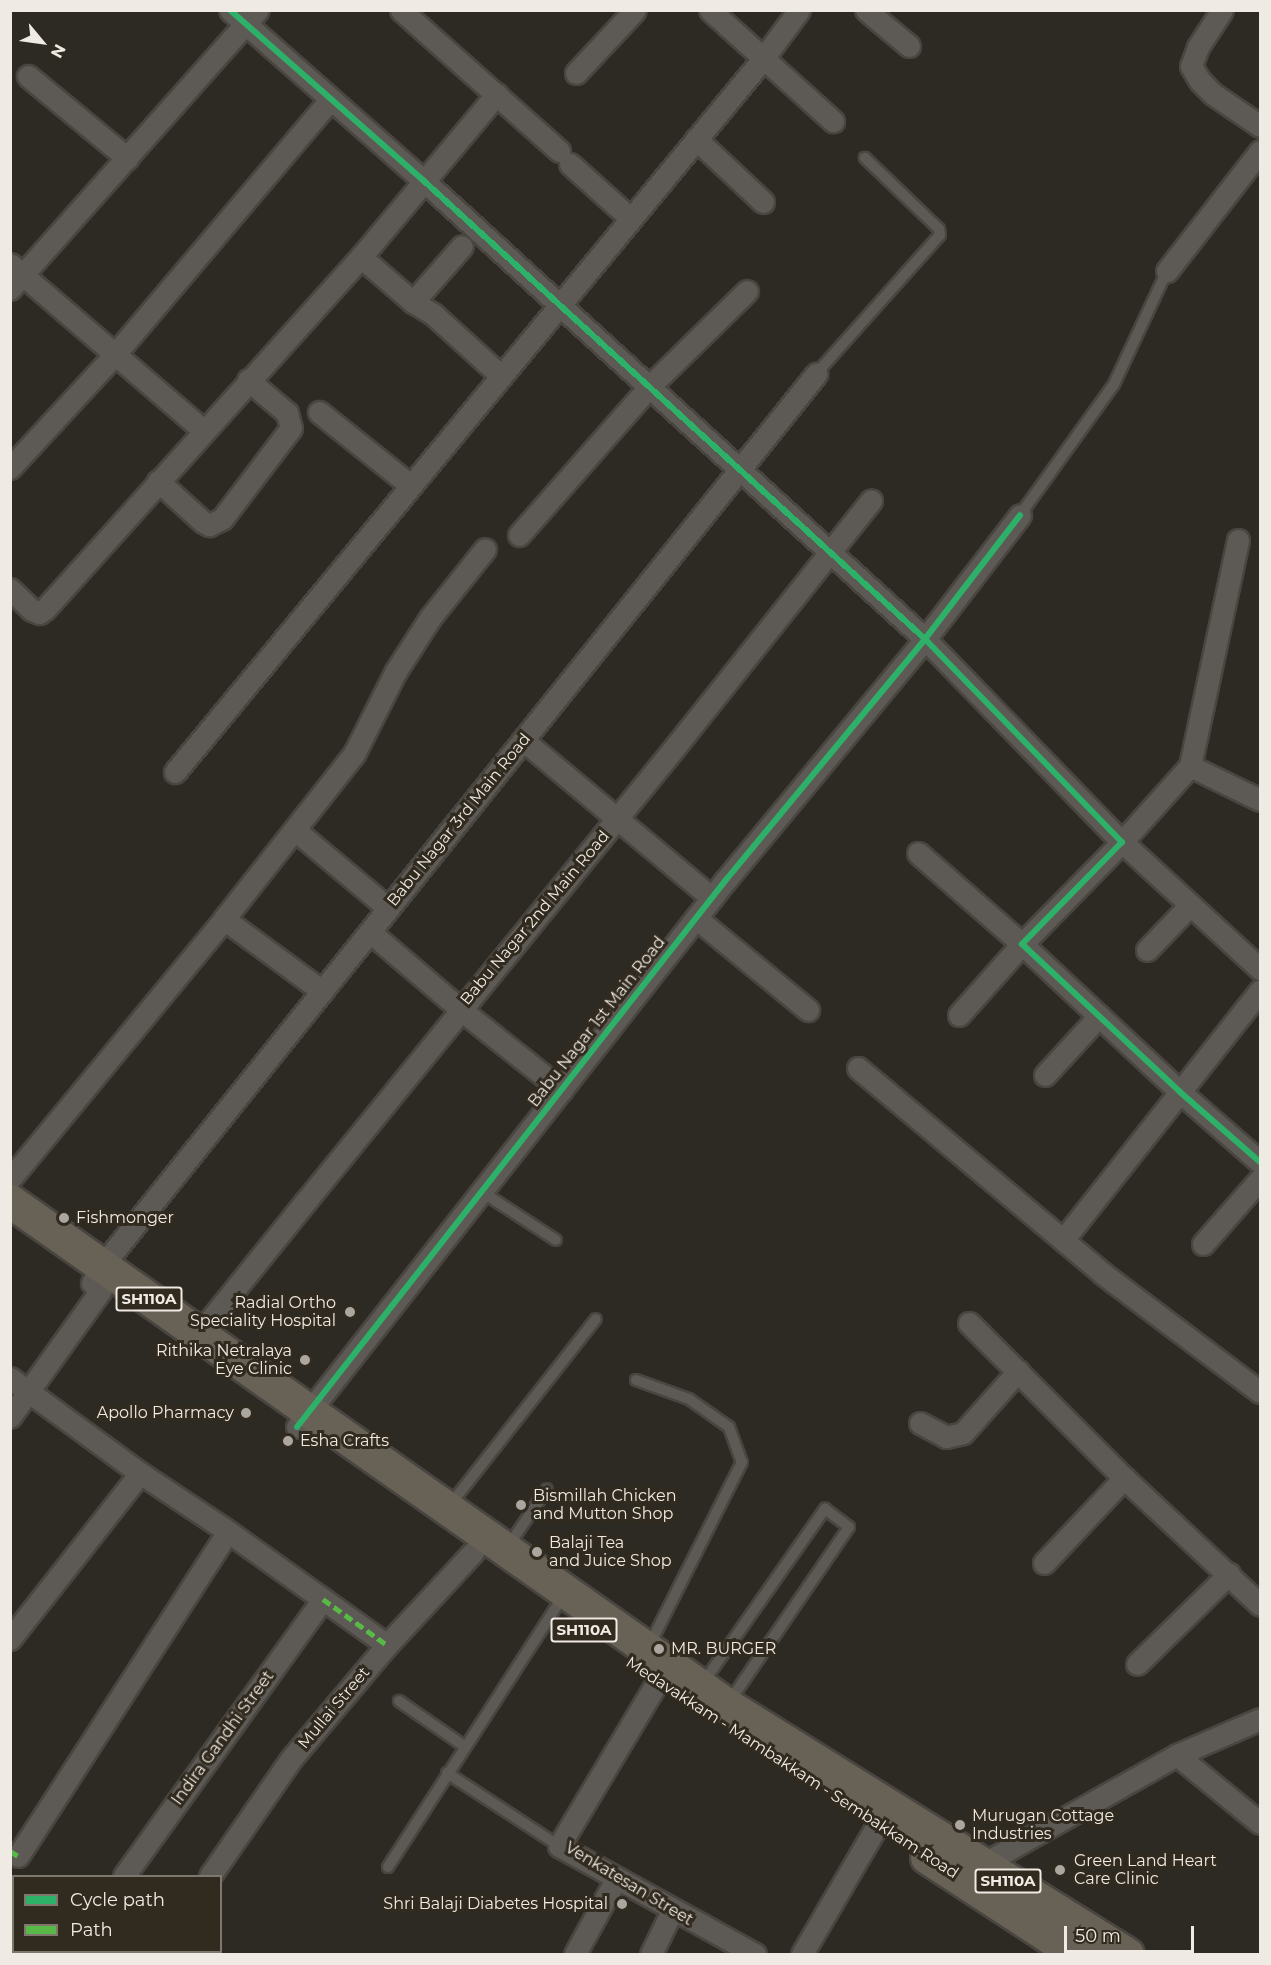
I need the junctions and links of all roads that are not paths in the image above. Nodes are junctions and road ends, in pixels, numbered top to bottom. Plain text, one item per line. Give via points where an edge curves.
1 (230, 10) edge
2 (401, 10) edge
3 (634, 10) edge
4 (710, 10) edge
5 (798, 10) edge
6 (866, 10) edge
7 (1222, 10) edge
8 (252, 18) edge
9 (909, 46) dead end
10 (762, 60) junction
11 (576, 73) dead end
12 (28, 75) dead end
13 (497, 94) junction
14 (330, 100) junction
15 (833, 121) dead end
16 (1260, 126) edge
17 (696, 139) junction
18 (1260, 151) edge
19 (127, 158) junction
20 (865, 158) dead end
21 (424, 181) junction
22 (763, 202) dead end
23 (630, 218) junction
24 (462, 246) dead end
25 (360, 257) junction
26 (1167, 271) joint
27 (15, 276) edge
28 (747, 291) dead end
29 (413, 302) junction
30 (558, 305) junction
31 (116, 353) junction
32 (816, 374) joint
33 (500, 375) junction
34 (248, 380) junction
35 (649, 387) junction
36 (319, 412) dead end
37 (203, 430) junction
38 (10, 468) edge
39 (739, 470) junction
40 (158, 481) junction
41 (410, 484) junction
42 (871, 501) dead end
43 (1020, 515) joint
44 (519, 535) dead end
45 (1238, 540) dead end
46 (485, 549) dead end
47 (831, 553) junction
48 (10, 589) edge
49 (925, 639) junction
50 (523, 740) junction
51 (1190, 766) junction
52 (175, 772) dead end
53 (1260, 800) edge
54 (616, 819) junction
55 (295, 830) junction
56 (1122, 842) junction
57 (918, 854) dead end
58 (712, 898) junction
59 (1190, 904) junction
60 (388, 908) junction
61 (696, 918) junction
62 (224, 919) junction
63 (369, 932) junction
64 (1022, 944) junction
65 (1147, 950) dead end
66 (1260, 969) edge
67 (322, 991) junction
68 (1260, 992) edge
69 (460, 1009) junction
70 (808, 1010) dead end
71 (959, 1015) dead end
72 (1099, 1016) junction
73 (858, 1068) dead end
74 (1045, 1075) dead end
75 (562, 1090) junction
76 (1180, 1092) junction
77 (1260, 1162) edge
78 (10, 1179) edge
79 (1260, 1179) edge
80 (482, 1192) junction
81 (10, 1201) edge
82 (10, 1225) edge
83 (556, 1240) dead end
84 (1063, 1240) junction
85 (1203, 1244) dead end
86 (98, 1280) junction
87 (596, 1319) dead end
88 (969, 1323) dead end
89 (200, 1336) junction
90 (1018, 1371) junction
91 (10, 1378) edge
92 (636, 1380) dead end
93 (29, 1391) junction
94 (1260, 1392) edge
95 (10, 1417) edge
96 (303, 1420) junction
97 (920, 1423) dead end
98 (141, 1473) junction
99 (1124, 1478) junction
100 (547, 1489) dead end
101 (447, 1509) junction
102 (228, 1532) junction
103 (489, 1551) junction
104 (1044, 1563) dead end
105 (1229, 1574) junction
106 (323, 1599) junction
107 (560, 1601) junction
108 (1260, 1605) edge
109 (10, 1639) edge
110 (387, 1645) junction
111 (1137, 1664) dead end
112 (658, 1665) junction
113 (700, 1686) junction
114 (399, 1701) dead end
115 (728, 1705) junction
116 (1260, 1719) edge
117 (464, 1746) junction
118 (1177, 1755) junction
119 (447, 1773) junction
120 (883, 1815) junction
121 (1260, 1823) edge
122 (559, 1846) junction
123 (18, 1856) dead end
124 (981, 1865) junction
125 (388, 1867) dead end
126 (125, 1875) edge
127 (211, 1875) edge
128 (616, 1879) junction
129 (672, 1911) junction
130 (575, 1954) edge
131 (651, 1954) edge
132 (755, 1954) edge
133 (802, 1954) edge
134 (1076, 1954) edge
135 (1127, 1954) edge

1 - 8 street
2 - 13 street
3 - 11 street
4 - 10 street
5 - 10 street
6 - 9 street
7 - 16 street via 1198,47 1191,66 1213,94
8 - 14 street
8 - 19 street
10 - 15 street
10 - 17 street
12 - 19 street
13 - 21 street
13 - 23 street
14 - 21 street
14 - 31 street
17 - 22 street
17 - 23 street
18 - 26 street
19 - 27 street
20 - 32 lane via 939,229 940,235
21 - 25 street
21 - 30 street
23 - 30 street
24 - 29 street
25 - 29 street
25 - 34 street
26 - 43 lane via 1114,384
27 - 31 street
28 - 35 street
29 - 33 street via 433,314
30 - 33 street
30 - 35 street
31 - 37 street
31 - 38 street
32 - 39 street, Babu Nagar 3rd Main Road
33 - 41 street
34 - 37 street
34 - 40 street via 287,413 291,428 222,519 209,525 203,522
35 - 39 street
35 - 44 street
36 - 41 street
37 - 40 street
39 - 47 street
39 - 50 street, Babu Nagar 3rd Main Road
40 - 48 street via 45,609 39,613 32,609
41 - 52 street
42 - 47 street, Babu Nagar 2nd Main Road
43 - 49 street, Babu Nagar 1st Main Road
45 - 51 street
46 - 55 street via 430,618 396,670 354,754
47 - 49 street
47 - 54 street, Babu Nagar 2nd Main Road
49 - 56 street
49 - 58 street, Babu Nagar 1st Main Road
50 - 54 street
50 - 60 street, Babu Nagar 3rd Main Road
51 - 53 street
51 - 56 street
54 - 58 street
54 - 69 street, Babu Nagar 2nd Main Road
55 - 60 street
55 - 62 street
56 - 59 street
56 - 64 street
57 - 64 street
58 - 61 street, Babu Nagar 1st Main Road
59 - 65 street
59 - 66 street
60 - 63 street, Babu Nagar 3rd Main Road
61 - 70 street
61 - 75 street, Babu Nagar 1st Main Road
62 - 67 street
62 - 78 street
63 - 67 street, Babu Nagar 3rd Main Road
63 - 69 street
64 - 71 street
64 - 72 street
67 - 86 street, Babu Nagar 3rd Main Road
68 - 76 street
69 - 75 street
69 - 89 street, Babu Nagar 2nd Main Road
72 - 74 street
72 - 76 street
73 - 84 street
75 - 80 street, Babu Nagar 1st Main Road
76 - 77 street
76 - 84 street
79 - 85 street
80 - 83 lane
80 - 96 street, Babu Nagar 1st Main Road
81 - 86 main road, Medavakkam - Mambakkam - Sembakkam Road / SH110A
82 - 86 main road, Medavakkam - Mambakkam - Sembakkam Road / SH110A
84 - 94 street
86 - 89 main road, Medavakkam - Mambakkam - Sembakkam Road / SH110A
86 - 93 street, Babu Nagar 3rd Main Road
86 - 96 main road, Medavakkam - Mambakkam - Sembakkam Road / SH110A
87 - 101 lane
88 - 90 street
89 - 96 main road, Medavakkam - Mambakkam - Sembakkam Road / SH110A
90 - 97 street via 963,1433 946,1437
90 - 99 street
91 - 93 street
92 - 112 lane via 689,1399 729,1427 742,1462
93 - 95 street, Babu Nagar 3rd Main Road
93 - 98 street
96 - 101 main road, Medavakkam - Mambakkam - Sembakkam Road / SH110A
96 - 103 main road, Medavakkam - Mambakkam - Sembakkam Road / SH110A
98 - 102 street
98 - 109 street
99 - 104 street
99 - 105 street
100 - 103 lane
101 - 103 main road, Medavakkam - Mambakkam - Sembakkam Road / SH110A
102 - 106 street
102 - 123 street
103 - 107 main road, Medavakkam - Mambakkam - Sembakkam Road / SH110A
103 - 110 street, Mullai Street
105 - 108 street
105 - 111 street
106 - 110 street
106 - 126 street, Indira Gandhi Street
107 - 112 main road, Medavakkam - Mambakkam - Sembakkam Road / SH110A
107 - 117 lane
110 - 127 street, Mullai Street via 291,1759
112 - 113 main road, Medavakkam - Mambakkam - Sembakkam Road / SH110A
112 - 120 main road, Medavakkam - Mambakkam - Sembakkam Road / SH110A
112 - 122 street, Venkatesan Street
113 - 115 main road, Medavakkam - Mambakkam - Sembakkam Road / SH110A
113 - 115 lane via 825,1509 849,1527
114 - 117 lane
115 - 120 main road, Medavakkam - Mambakkam - Sembakkam Road / SH110A
116 - 118 street
117 - 119 lane
118 - 121 street
118 - 124 street
119 - 122 lane
119 - 125 lane
120 - 124 main road, Medavakkam - Mambakkam - Sembakkam Road / SH110A
120 - 133 street
120 - 134 main road, Medavakkam - Mambakkam - Sembakkam Road / SH110A
122 - 128 street, Venkatesan Street
124 - 135 main road, Medavakkam - Mambakkam - Sembakkam Road / SH110A
128 - 129 street, Venkatesan Street
128 - 130 street
129 - 131 street
129 - 132 street, Venkatesan Street

